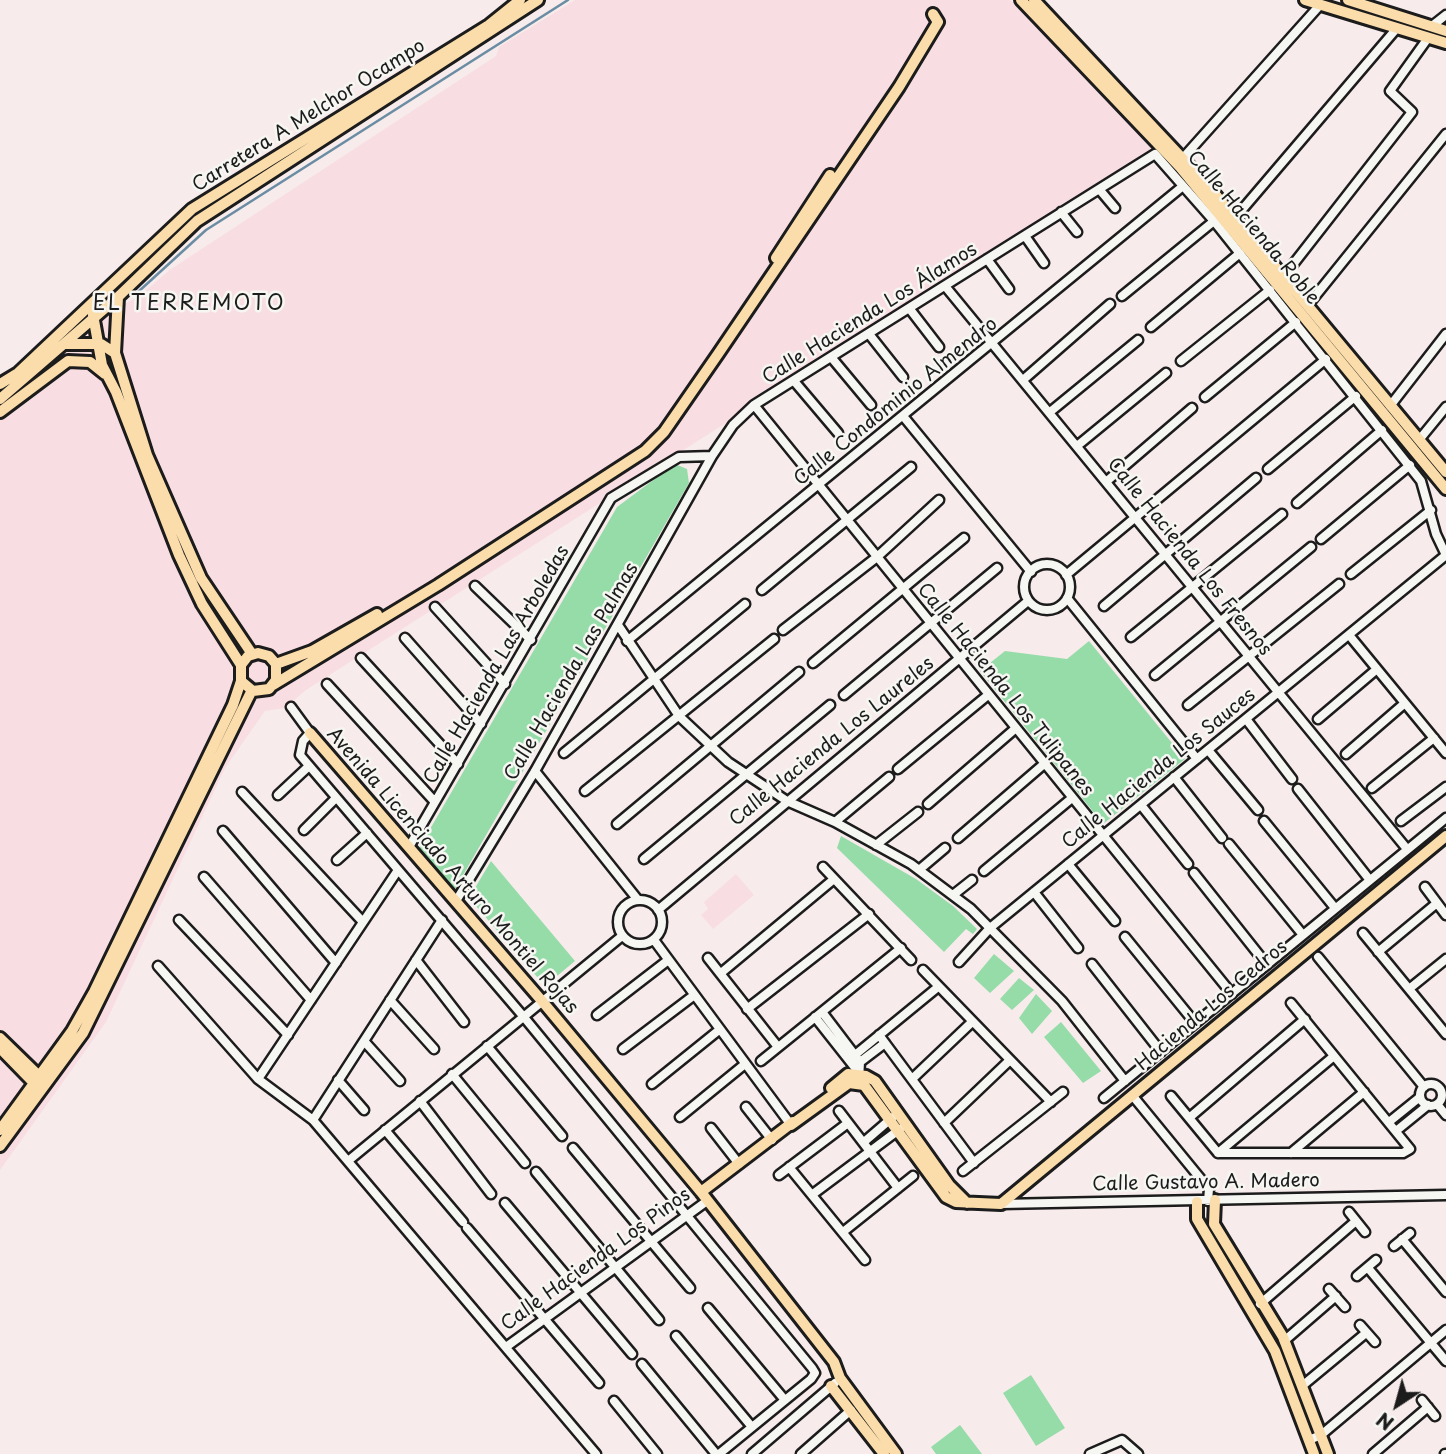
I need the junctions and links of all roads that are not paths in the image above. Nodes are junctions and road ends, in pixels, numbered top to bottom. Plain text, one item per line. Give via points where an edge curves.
1 (520, 0) edge
2 (538, 0) edge
3 (1021, 0) edge
4 (1034, 0) edge
5 (1305, 0) edge
6 (1348, 0) edge
7 (1320, 5) junction
8 (1446, 15) edge
9 (1397, 28) junction
10 (1446, 31) edge
11 (1430, 32) junction
12 (1446, 43) edge
13 (1446, 134) edge
14 (1154, 154) joint
15 (1183, 158) junction
16 (1183, 186) junction
17 (1099, 189) junction
18 (1115, 208) dead end
19 (192, 209) junction
20 (1061, 212) junction
21 (1235, 218) junction
22 (1214, 221) junction
23 (1077, 232) dead end
24 (1025, 236) junction
25 (1240, 253) junction
26 (987, 260) junction
27 (1044, 263) dead end
28 (1284, 276) junction
29 (945, 286) junction
30 (1010, 289) dead end
31 (1270, 290) junction
32 (1122, 296) dead end
33 (117, 297) junction
34 (1110, 304) dead end
35 (1308, 305) junction
36 (909, 308) junction
37 (94, 318) junction
38 (1296, 322) junction
39 (1151, 327) dead end
40 (869, 334) junction
41 (1446, 334) edge
42 (1138, 340) dead end
43 (993, 343) junction
44 (64, 344) junction
45 (97, 344) junction
46 (939, 347) dead end
47 (115, 353) junction
48 (831, 357) junction
49 (33, 359) junction
50 (1326, 359) junction
51 (1181, 362) dead end
52 (1166, 373) dead end
53 (903, 377) dead end
54 (109, 378) junction
55 (1023, 380) junction
56 (794, 381) junction
57 (0, 383) edge
58 (1356, 396) junction
59 (1205, 397) dead end
60 (0, 399) edge
61 (754, 405) junction
62 (871, 405) dead end
63 (1390, 406) junction
64 (1446, 407) edge
65 (1192, 408) dead end
66 (0, 412) edge
67 (1050, 412) junction
68 (903, 416) junction
69 (1382, 429) junction
70 (838, 433) dead end
71 (1419, 440) junction
72 (1077, 446) junction
73 (712, 456) junction
74 (1410, 465) junction
75 (911, 467) dead end
76 (1268, 469) dead end
77 (1446, 472) edge
78 (1256, 478) dead end
79 (1107, 481) junction
80 (819, 485) junction
81 (1446, 489) edge
82 (939, 500) dead end
83 (1297, 503) dead end
84 (1431, 510) junction
85 (1282, 514) dead end
86 (1134, 515) junction
87 (848, 522) junction
88 (964, 538) dead end
89 (1321, 539) dead end
90 (1311, 547) dead end
91 (1166, 554) junction
92 (1446, 555) edge
93 (877, 557) junction
94 (997, 568) dead end
95 (1031, 572) junction
96 (1351, 574) dead end
97 (1066, 575) junction
98 (1339, 584) dead end
99 (475, 586) dead end
100 (1194, 587) junction
101 (762, 590) dead end
102 (904, 590) junction
103 (1067, 598) junction
104 (1028, 601) junction
105 (745, 604) dead end
106 (1104, 606) dead end
107 (435, 607) dead end
108 (1221, 620) junction
109 (930, 623) junction
110 (618, 625) junction
111 (783, 630) dead end
112 (1349, 635) junction
113 (1131, 637) dead end
114 (405, 638) dead end
115 (774, 639) dead end
116 (531, 640) junction
117 (628, 641) junction
118 (253, 654) junction
119 (1249, 654) junction
120 (361, 658) dead end
121 (959, 658) junction
122 (813, 663) dead end
123 (276, 664) junction
124 (240, 665) junction
125 (1377, 668) junction
126 (799, 672) dead end
127 (1155, 675) dead end
128 (652, 678) junction
129 (241, 681) junction
130 (327, 684) dead end
131 (505, 684) junction
132 (273, 685) junction
133 (252, 690) junction
134 (1279, 691) junction
135 (844, 695) dead end
136 (988, 695) junction
137 (1405, 703) junction
138 (830, 705) dead end
139 (1188, 705) dead end
140 (291, 707) dead end
141 (679, 716) junction
142 (1246, 719) junction
143 (1318, 719) dead end
144 (481, 724) junction
145 (1016, 728) junction
146 (310, 733) junction
147 (1434, 738) junction
148 (711, 746) junction
149 (1208, 750) junction
150 (564, 753) dead end
151 (1446, 753) edge
152 (1346, 754) dead end
153 (1197, 759) junction
154 (458, 764) junction
155 (1044, 764) junction
156 (309, 766) junction
157 (898, 769) dead end
158 (535, 771) junction
159 (748, 776) junction
160 (888, 777) dead end
161 (1174, 777) junction
162 (1293, 779) dead end
163 (1446, 787) edge
164 (1372, 788) dead end
165 (1298, 789) dead end
166 (585, 790) dead end
167 (242, 792) dead end
168 (278, 795) dead end
169 (336, 798) junction
170 (1072, 798) junction
171 (787, 800) junction
172 (435, 803) junction
173 (928, 804) dead end
174 (1141, 804) junction
175 (1258, 810) dead end
176 (918, 812) dead end
177 (1446, 818) edge
178 (1264, 821) dead end
179 (1401, 821) dead end
180 (835, 822) junction
181 (617, 824) dead end
182 (304, 830) dead end
183 (223, 831) dead end
184 (367, 833) junction
185 (1102, 836) junction
186 (1446, 836) edge
187 (958, 838) dead end
188 (876, 845) junction
189 (409, 847) junction
190 (945, 848) dead end
191 (1408, 849) junction
192 (644, 859) dead end
193 (337, 860) dead end
194 (1068, 864) junction
195 (1188, 864) dead end
196 (823, 867) dead end
197 (398, 870) junction
198 (919, 870) junction
199 (984, 871) dead end
200 (1194, 873) dead end
201 (205, 877) dead end
202 (834, 879) junction
203 (1369, 879) junction
204 (972, 880) dead end
205 (1424, 887) dead end
206 (1034, 892) junction
207 (953, 895) junction
208 (638, 900) junction
209 (456, 901) junction
210 (1437, 904) junction
211 (1335, 908) junction
212 (658, 909) junction
213 (869, 914) junction
214 (1446, 915) edge
215 (179, 920) dead end
216 (442, 920) junction
217 (1115, 921) dead end
218 (363, 922) junction
219 (990, 928) junction
220 (1363, 933) dead end
221 (1303, 935) junction
222 (622, 936) junction
223 (1125, 937) dead end
224 (654, 940) junction
225 (901, 948) junction
226 (1078, 948) dead end
227 (1378, 952) junction
228 (1318, 957) dead end
229 (708, 958) dead end
230 (1446, 959) edge
231 (416, 960) junction
232 (912, 960) dead end
233 (667, 961) junction
234 (336, 962) junction
235 (959, 962) dead end
236 (1092, 964) dead end
237 (158, 965) dead end
238 (1267, 965) junction
239 (923, 970) dead end
240 (721, 973) junction
241 (938, 987) junction
242 (1409, 989) junction
243 (1232, 993) junction
244 (693, 996) junction
245 (312, 1000) junction
246 (390, 1000) junction
247 (542, 1001) junction
248 (1292, 1003) dead end
249 (747, 1009) junction
250 (597, 1015) dead end
251 (819, 1015) junction
252 (523, 1016) junction
253 (1305, 1019) junction
254 (464, 1022) dead end
255 (972, 1022) junction
256 (1442, 1022) edge
257 (1195, 1023) junction
258 (719, 1030) junction
259 (1446, 1034) edge
260 (288, 1035) junction
261 (880, 1035) junction
262 (0, 1038) edge
263 (364, 1041) junction
264 (886, 1043) junction
265 (487, 1046) junction
266 (843, 1046) junction
267 (778, 1047) junction
268 (0, 1048) edge
269 (434, 1049) dead end
270 (623, 1049) dead end
271 (1161, 1052) junction
272 (1335, 1056) junction
273 (1010, 1060) junction
274 (761, 1061) dead end
275 (745, 1064) junction
276 (859, 1069) junction
277 (452, 1074) junction
278 (36, 1079) junction
279 (258, 1079) junction
280 (912, 1079) junction
281 (338, 1080) junction
282 (400, 1081) dead end
283 (1125, 1081) junction
284 (652, 1084) dead end
285 (1442, 1085) edge
286 (1424, 1087) junction
287 (1063, 1092) dead end
288 (1364, 1092) junction
289 (1132, 1095) junction
290 (1171, 1096) dead end
291 (1420, 1097) junction
292 (1104, 1098) dead end
293 (420, 1101) junction
294 (1051, 1102) junction
295 (1432, 1105) junction
296 (746, 1107) dead end
297 (364, 1110) dead end
298 (839, 1111) dead end
299 (1446, 1115) edge
300 (893, 1116) junction
301 (680, 1117) dead end
302 (1189, 1118) junction
303 (313, 1120) junction
304 (1389, 1122) junction
305 (848, 1123) junction
306 (944, 1123) junction
307 (791, 1125) junction
308 (711, 1128) dead end
309 (901, 1128) junction
310 (0, 1130) edge
311 (385, 1130) junction
312 (1396, 1130) junction
313 (562, 1136) dead end
314 (772, 1140) junction
315 (864, 1143) junction
316 (0, 1146) edge
317 (573, 1148) dead end
318 (871, 1152) junction
319 (1218, 1153) junction
320 (1291, 1153) junction
321 (348, 1161) junction
322 (525, 1163) dead end
323 (974, 1163) junction
324 (739, 1164) junction
325 (789, 1167) junction
326 (963, 1171) dead end
327 (536, 1172) dead end
328 (779, 1175) dead end
329 (913, 1176) dead end
330 (898, 1188) junction
331 (491, 1194) dead end
332 (813, 1194) junction
333 (1446, 1195) edge
334 (704, 1197) junction
335 (1207, 1201) junction
336 (505, 1203) dead end
337 (1001, 1204) junction
338 (1349, 1212) dead end
339 (688, 1214) junction
340 (1356, 1221) junction
341 (843, 1231) junction
342 (1365, 1232) dead end
343 (1410, 1233) dead end
344 (1402, 1239) junction
345 (652, 1242) junction
346 (1394, 1246) dead end
347 (865, 1260) dead end
348 (1376, 1260) dead end
349 (616, 1268) junction
350 (1368, 1268) junction
351 (1357, 1276) dead end
352 (690, 1287) dead end
353 (1446, 1292) edge
354 (579, 1294) junction
355 (1262, 1303) junction
356 (1345, 1307) dead end
357 (708, 1308) dead end
358 (1251, 1311) junction
359 (543, 1320) junction
360 (659, 1320) dead end
361 (1360, 1325) dead end
362 (1446, 1330) edge
363 (1366, 1333) junction
364 (676, 1336) dead end
365 (1284, 1341) junction
366 (1375, 1342) dead end
367 (1431, 1342) junction
368 (506, 1347) junction
369 (632, 1354) dead end
370 (1446, 1361) edge
371 (642, 1364) dead end
372 (836, 1382) junction
373 (599, 1383) dead end
374 (1302, 1386) junction
375 (785, 1399) junction
376 (614, 1401) dead end
377 (851, 1410) junction
378 (1435, 1416) dead end
379 (752, 1427) junction
380 (1321, 1435) junction
381 (1309, 1440) junction
382 (879, 1452) edge
383 (596, 1454) edge
384 (657, 1454) edge
385 (718, 1454) edge
386 (752, 1454) edge
387 (801, 1454) edge
388 (896, 1454) edge
389 (1090, 1454) edge
390 (1138, 1454) edge
391 (1314, 1454) edge
392 (1328, 1454) edge
393 (1373, 1454) edge

1 - 19 main road, Carretera A Melchor Ocampo via 489,25
2 - 33 main road, Carretera A Melchor Ocampo via 197,221
3 - 81 main road, Calle Hacienda Roble via 1181,167
4 - 15 main road, Calle Hacienda Roble
5 - 7 main road
6 - 11 main road
7 - 9 main road
7 - 15 street
8 - 11 street
9 - 11 main road
9 - 21 street
10 - 11 main road
11 - 12 main road
11 - 28 street via 1390,91 1412,111
13 - 35 street
14 - 16 street, Calle Hacienda Roble
14 - 17 street, Calle Hacienda Los Álamos
15 - 21 main road, Calle Hacienda Roble
16 - 22 street, Calle Hacienda Roble
16 - 43 street, Calle Condominio Almendro
17 - 18 street
17 - 20 street, Calle Hacienda Los Álamos
19 - 37 main road via 174,233 93,310
19 - 49 main road, Carretera A Melchor Ocampo
20 - 23 street
20 - 24 street, Calle Hacienda Los Álamos
21 - 28 main road, Calle Hacienda Roble
22 - 25 street, Calle Hacienda Roble
22 - 32 street
24 - 26 street, Calle Hacienda Los Álamos
24 - 27 street
25 - 31 street, Calle Hacienda Roble
25 - 39 street
26 - 29 street, Calle Hacienda Los Álamos
26 - 30 street
28 - 35 main road, Calle Hacienda Roble
29 - 36 street, Calle Hacienda Los Álamos
29 - 43 street, Calle Hacienda Los Fresnos
31 - 38 street, Calle Hacienda Roble
31 - 51 street
33 - 37 main road
33 - 47 main road
34 - 55 street
35 - 63 main road, Calle Hacienda Roble
36 - 40 street, Calle Hacienda Los Álamos
36 - 46 street
37 - 44 main road
37 - 45 main road
38 - 50 street, Calle Hacienda Roble
38 - 59 street
40 - 48 street, Calle Hacienda Los Álamos
40 - 53 street
41 - 63 street
42 - 67 street
43 - 55 street, Calle Hacienda Los Fresnos
43 - 68 street, Calle Condominio Almendro
44 - 45 main road
44 - 49 main road via 39,360
44 - 60 main road
45 - 47 main road
45 - 54 main road
47 - 118 main road via 177,530 201,578
48 - 56 street, Calle Hacienda Los Álamos
48 - 62 street
49 - 57 main road, Carretera A Melchor Ocampo
50 - 58 street, Calle Hacienda Roble
50 - 86 street
52 - 72 street
54 - 66 main road via 90,362 68,361
54 - 124 main road via 191,580
55 - 67 street, Calle Hacienda Los Fresnos
56 - 61 street, Calle Hacienda Los Álamos
56 - 70 street
58 - 69 street, Calle Hacienda Roble
58 - 76 street
61 - 73 street, Calle Hacienda Los Álamos
61 - 80 street, Calle Hacienda Los Tulipanes
63 - 71 main road, Calle Hacienda Roble
64 - 71 street
65 - 79 street
67 - 72 street, Calle Hacienda Los Fresnos
68 - 80 street, Calle Condominio Almendro
68 - 95 street
69 - 74 street, Calle Hacienda Roble
69 - 83 street
71 - 77 main road, Calle Hacienda Roble
72 - 79 street, Calle Hacienda Los Fresnos
73 - 110 street, Calle Hacienda Las Palmas
73 - 116 street, Calle Hacienda Las Arboledas via 679,457 611,498
74 - 84 street, Calle Hacienda Roble via 1422,481
74 - 89 street
75 - 87 street
78 - 91 street
79 - 86 street, Calle Hacienda Los Fresnos
80 - 87 street, Calle Hacienda Los Tulipanes
80 - 117 street, Calle Condominio Almendro
82 - 93 street
84 - 92 street, Calle Hacienda Roble
84 - 96 street
85 - 100 street
86 - 91 street, Calle Hacienda Los Fresnos
86 - 97 street
87 - 93 street, Calle Hacienda Los Tulipanes
87 - 101 street
88 - 102 street
90 - 108 street
91 - 100 street, Calle Hacienda Los Fresnos
91 - 106 street
92 - 112 street, Calle Hacienda Los Sauces
93 - 102 street, Calle Hacienda Los Tulipanes
93 - 111 street
94 - 109 street
95 - 97 street via 1053,565
95 - 104 street via 1024,591
97 - 103 street
98 - 119 street
99 - 116 street
100 - 108 street, Calle Hacienda Los Fresnos
100 - 113 street
102 - 109 street, Calle Hacienda Los Tulipanes
102 - 122 street
103 - 104 street via 1061,606 1044,610
103 - 153 street
104 - 121 street, Calle Hacienda Los Laureles
105 - 128 street
107 - 131 street
108 - 119 street, Calle Hacienda Los Fresnos
108 - 127 street
109 - 121 street, Calle Hacienda Los Tulipanes
109 - 135 street
110 - 117 street
110 - 158 street, Calle Hacienda Las Palmas
112 - 125 street
112 - 134 street, Calle Hacienda Los Sauces
114 - 144 street
115 - 141 street
116 - 131 street, Calle Hacienda Las Arboledas
117 - 128 street
118 - 123 main road via 269,656
118 - 124 main road
119 - 134 street, Calle Hacienda Los Fresnos
119 - 139 street
120 - 154 street
121 - 136 street, Calle Hacienda Los Tulipanes
121 - 171 street, Calle Hacienda Los Laureles
123 - 132 main road via 278,675
123 - 132 main road via 312,651 436,581 642,447 660,429 894,84 933,14 938,18 899,87 664,432 645,451 438,585
124 - 129 main road
125 - 137 street
125 - 143 street
126 - 148 street
128 - 141 street
128 - 150 street
129 - 133 main road
129 - 278 main road via 94,992
130 - 172 street
131 - 144 street, Calle Hacienda Las Arboledas
132 - 133 main road via 264,691
133 - 316 main road via 83,1033
134 - 142 street, Calle Hacienda Los Sauces
134 - 191 street, Calle Hacienda Los Fresnos
136 - 145 street, Calle Hacienda Los Tulipanes
136 - 157 street
137 - 147 street
137 - 152 street
138 - 159 street
140 - 146 street
141 - 148 street
141 - 166 street
142 - 149 street, Calle Hacienda Los Sauces
142 - 162 street
144 - 154 street, Calle Hacienda Las Arboledas
145 - 155 street, Calle Hacienda Los Tulipanes
145 - 173 street
146 - 156 street, Avenida Licenciado Arturo Montiel Rojas via 300,748
146 - 189 main road, Avenida Licenciado Arturo Montiel Rojas
147 - 151 street
147 - 164 street
148 - 159 street
148 - 181 street
149 - 153 street, Calle Hacienda Los Sauces
149 - 175 street
153 - 161 street, Calle Hacienda Los Sauces
154 - 172 street, Calle Hacienda Las Arboledas
155 - 170 street, Calle Hacienda Los Tulipanes
155 - 187 street
156 - 168 street
156 - 169 street, Avenida Licenciado Arturo Montiel Rojas
158 - 208 street
158 - 209 street, Calle Hacienda Las Palmas
159 - 171 street
159 - 192 street
160 - 180 street
161 - 174 street, Calle Hacienda Los Sauces
161 - 221 street
163 - 179 street
165 - 203 street
167 - 218 street
169 - 182 street
169 - 184 street, Avenida Licenciado Arturo Montiel Rojas
170 - 185 street, Calle Hacienda Los Tulipanes
170 - 199 street
171 - 180 street
171 - 212 street, Calle Hacienda Los Laureles
172 - 189 street, Calle Hacienda Las Arboledas
174 - 185 street, Calle Hacienda Los Sauces
174 - 195 street
176 - 188 street
177 - 191 street
178 - 211 street
180 - 188 street
183 - 234 street
184 - 193 street
184 - 197 street, Avenida Licenciado Arturo Montiel Rojas
185 - 194 street, Calle Hacienda Los Sauces
185 - 243 street, Calle Hacienda Los Tulipanes
186 - 289 main road, Hacienda Los Cedros
188 - 198 street
189 - 209 main road, Avenida Licenciado Arturo Montiel Rojas
190 - 198 street
191 - 203 street
194 - 206 street, Calle Hacienda Los Sauces
194 - 217 street
196 - 202 street
197 - 216 street, Avenida Licenciado Arturo Montiel Rojas
197 - 218 street
198 - 207 street
200 - 238 street
201 - 245 street
202 - 213 street
202 - 240 street
203 - 211 street
204 - 207 street
205 - 210 street
206 - 219 street, Calle Hacienda Los Sauces
206 - 226 street
207 - 219 street
208 - 212 street
208 - 222 street via 625,905 618,916
209 - 247 main road, Avenida Licenciado Arturo Montiel Rojas
210 - 214 street
210 - 227 street
211 - 221 street
212 - 224 street via 663,922
213 - 225 street
213 - 249 street
215 - 260 street
216 - 231 street
216 - 252 street, Avenida Licenciado Arturo Montiel Rojas
218 - 234 street
219 - 235 street, Calle Hacienda Los Sauces
219 - 283 street via 1062,1001
220 - 227 street
221 - 238 street
222 - 224 street via 637,945
222 - 247 street
223 - 257 street
224 - 233 street
225 - 232 street
225 - 251 street
227 - 242 street
228 - 286 street
229 - 240 street
230 - 242 street
231 - 246 street
231 - 254 street
233 - 244 street
233 - 250 street
234 - 245 street
236 - 271 street
237 - 279 street
238 - 243 street
239 - 241 street
240 - 249 street
241 - 255 street
241 - 261 street
242 - 256 street
243 - 257 street
244 - 258 street
244 - 270 street
245 - 260 street
246 - 263 street
246 - 269 street
247 - 252 street
247 - 334 main road, Avenida Licenciado Arturo Montiel Rojas
248 - 253 street
249 - 267 street
251 - 266 street
251 - 267 street
252 - 265 street
252 - 339 street, Avenida Licenciado Arturo Montiel Rojas
253 - 272 street
253 - 302 street
255 - 273 street
255 - 280 street
256 - 259 street
257 - 271 street
258 - 275 street
258 - 284 street
260 - 279 street
261 - 264 street
261 - 276 street
262 - 278 main road
263 - 281 street
263 - 282 street
264 - 276 street
264 - 280 street
265 - 277 street
265 - 313 street
266 - 276 street
266 - 276 street
267 - 274 street
268 - 278 main road
271 - 283 street
272 - 288 street
272 - 319 street
273 - 294 street
273 - 306 street
275 - 301 street
275 - 307 street
276 - 300 main road via 869,1089
276 - 307 main road, Calle Hacienda Los Pinos via 849,1083
277 - 293 street
277 - 322 street
278 - 310 main road
279 - 303 street
280 - 306 street
281 - 297 street
281 - 303 street
283 - 292 street
285 - 286 street
285 - 295 street via 1441,1096
286 - 291 street
287 - 294 street
288 - 304 street
288 - 320 street
289 - 335 street via 1209,1189
289 - 337 main road, Hacienda Los Cedros
290 - 302 street
291 - 295 street
291 - 304 street
293 - 311 street
293 - 331 street
294 - 323 street
295 - 299 street
295 - 312 street
296 - 314 street
298 - 305 street
300 - 309 main road
300 - 315 street
302 - 319 street
303 - 321 street
304 - 312 street
305 - 315 street
305 - 325 street
306 - 323 street
307 - 314 main road, Calle Hacienda Los Pinos
308 - 324 street
309 - 318 street
309 - 337 main road, Calle Gustavo A. Madero via 946,1197
311 - 321 street
311 - 359 street
312 - 320 street via 1410,1149 1403,1153
314 - 324 main road, Calle Hacienda Los Pinos
315 - 318 street
317 - 345 street
318 - 330 street
318 - 332 street
319 - 320 street
321 - 368 street
323 - 326 street
324 - 334 main road, Calle Hacienda Los Pinos
325 - 328 street
325 - 332 street
327 - 349 street
329 - 330 street
330 - 341 street
332 - 341 street
333 - 335 street, Calle Gustavo A. Madero
334 - 339 street, Calle Hacienda Los Pinos
334 - 372 main road, Avenida Licenciado Arturo Montiel Rojas via 834,1362
335 - 337 street, Calle Gustavo A. Madero
335 - 355 main road via 1214,1224
335 - 358 main road via 1197,1219
336 - 354 street
338 - 340 street
339 - 345 street, Calle Hacienda Los Pinos
339 - 375 street, Avenida Licenciado Arturo Montiel Rojas via 815,1373
340 - 342 street
340 - 355 street
341 - 347 street
343 - 344 street
344 - 346 street
344 - 353 street
345 - 349 street, Calle Hacienda Los Pinos
345 - 352 street
348 - 350 street
349 - 354 street, Calle Hacienda Los Pinos
349 - 360 street
350 - 351 street
350 - 367 street
354 - 359 street, Calle Hacienda Los Pinos
354 - 369 street
355 - 358 street
355 - 365 main road
356 - 365 street via 1332,1293
357 - 375 street
358 - 381 main road via 1275,1351
359 - 368 street, Calle Hacienda Los Pinos
359 - 373 street
361 - 363 street
362 - 367 street
363 - 366 street
363 - 374 street
364 - 379 street
365 - 374 main road
367 - 370 street
367 - 380 street
368 - 383 street
371 - 385 street
372 - 377 main road, Avenida Licenciado Arturo Montiel Rojas
372 - 386 street
372 - 388 main road, Avenida Licenciado Arturo Montiel Rojas
374 - 380 main road
375 - 379 street
376 - 384 street
377 - 382 main road, Avenida Licenciado Arturo Montiel Rojas
377 - 387 street
378 - 393 street via 1425,1404
379 - 385 street
380 - 381 street
380 - 392 main road
381 - 391 main road
389 - 390 street via 1122,1440

